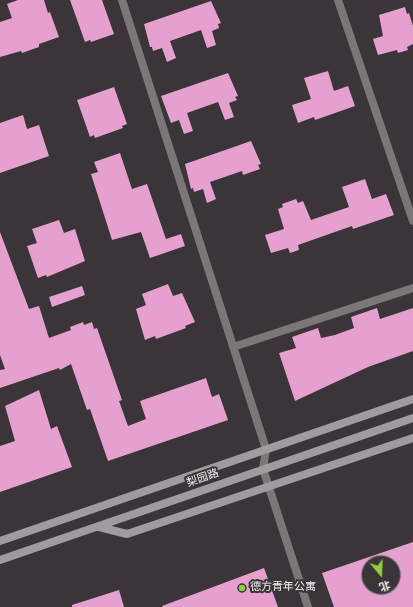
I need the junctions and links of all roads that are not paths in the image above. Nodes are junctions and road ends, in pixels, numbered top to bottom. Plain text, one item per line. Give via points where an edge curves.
1 (122, 0) edge
2 (338, 0) edge
3 (413, 221) edge
4 (413, 288) edge
5 (233, 347) junction
6 (413, 399) edge
7 (413, 418) edge
8 (413, 438) edge
9 (266, 449) junction
10 (263, 469) junction
11 (269, 487) junction
12 (98, 527) junction
13 (0, 541) edge
14 (0, 560) edge
15 (308, 607) edge

1 - 5 street
2 - 3 street
4 - 5 street
5 - 9 street
6 - 9 main road, 梨园路
7 - 10 main road, 梨园路
8 - 11 main road
9 - 10 street
9 - 13 main road, 梨园路
10 - 11 street
10 - 12 main road, 梨园路
11 - 12 main road via 127,534
11 - 15 street
12 - 14 main road, 梨园路

